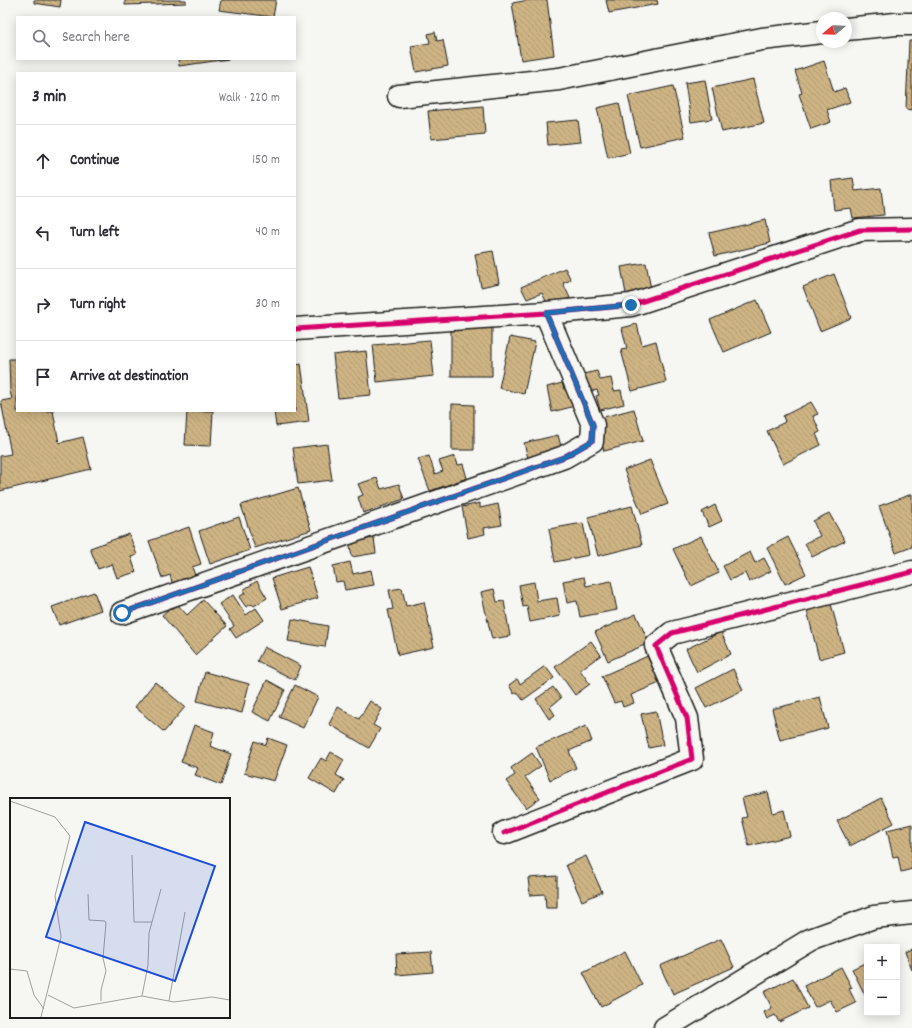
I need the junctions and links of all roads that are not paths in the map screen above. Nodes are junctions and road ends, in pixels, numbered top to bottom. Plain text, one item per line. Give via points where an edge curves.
1 (912, 24) edge
2 (852, 28) edge
3 (816, 33) edge
4 (399, 96) dead end
5 (912, 229) edge
6 (546, 313) junction
7 (296, 328) edge
8 (912, 572) edge
9 (122, 613) dead end
10 (504, 833) dead end
11 (912, 913) edge
12 (665, 1028) edge

1 - 2 street
3 - 4 street via 762,39 559,79
5 - 6 street via 860,230 631,305
6 - 7 street
6 - 9 street via 593,425 592,441 564,457
8 - 10 street via 672,633 656,646 687,718 692,759
11 - 12 street via 874,917 810,940

